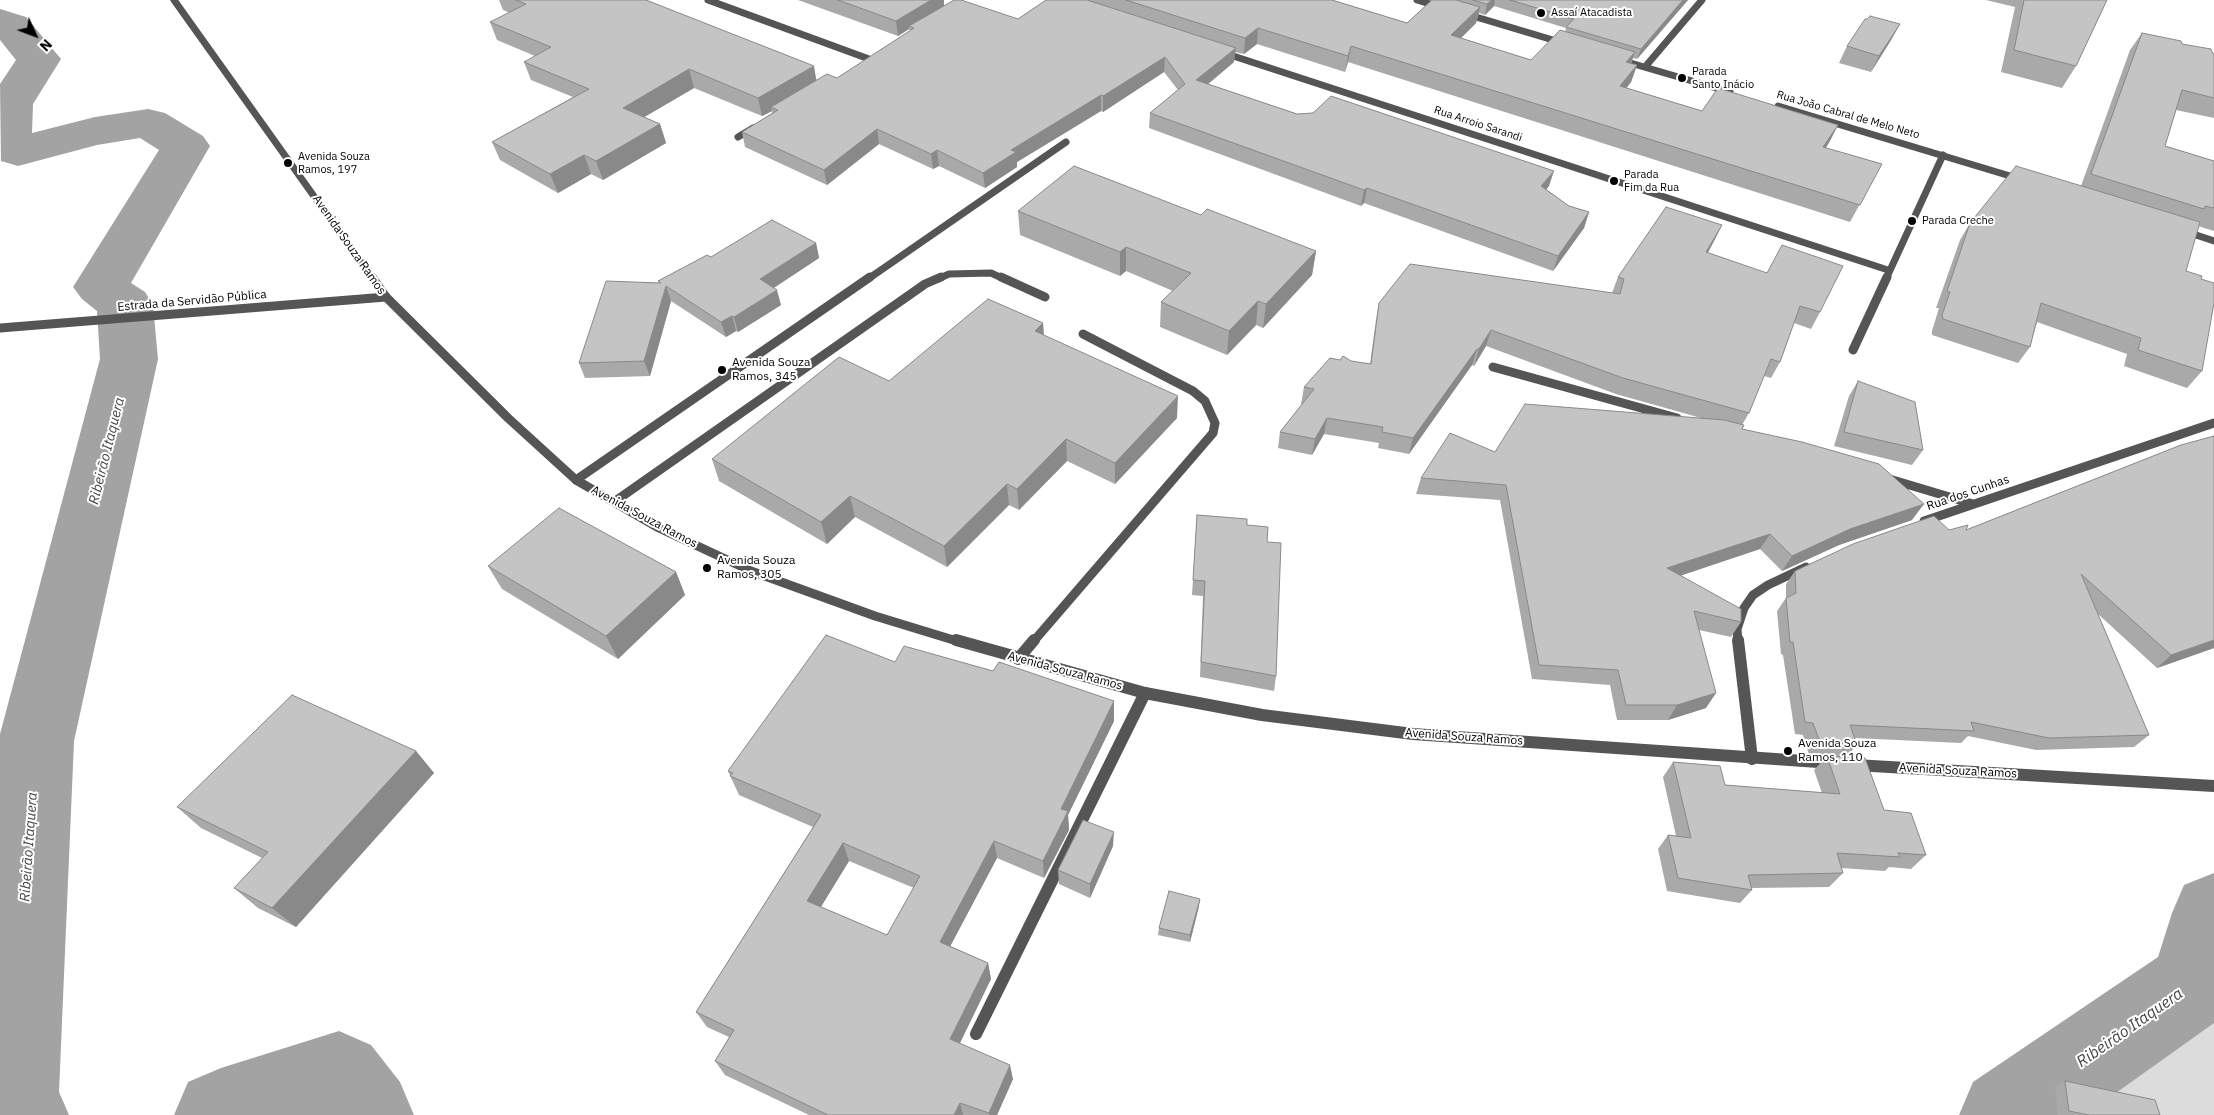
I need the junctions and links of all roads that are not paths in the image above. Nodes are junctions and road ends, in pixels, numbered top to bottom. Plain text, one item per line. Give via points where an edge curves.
1 (174, 0) edge
2 (708, 0) edge
3 (1417, 0) edge
4 (1702, 0) edge
5 (1446, 8) edge
6 (1455, 11) edge
7 (1569, 45) edge
8 (1220, 52) edge
9 (878, 54) edge
10 (869, 59) junction
11 (1616, 59) edge
12 (861, 64) edge
13 (1645, 67) junction
14 (1738, 95) edge
15 (1766, 103) edge
16 (762, 122) edge
17 (738, 137) dead end
18 (1066, 142) dead end
19 (1943, 155) junction
20 (2027, 182) edge
21 (2177, 229) edge
22 (2214, 241) edge
23 (1888, 270) junction
24 (386, 297) junction
25 (1045, 297) dead end
26 (0, 328) edge
27 (1083, 334) dead end
28 (1853, 350) dead end
29 (1493, 367) dead end
30 (1684, 420) edge
31 (2214, 423) edge
32 (1874, 474) edge
33 (576, 480) junction
34 (614, 502) junction
35 (1973, 504) junction
36 (1912, 526) edge
37 (1817, 562) edge
38 (1018, 659) junction
39 (1145, 693) junction
40 (1752, 759) junction
41 (2214, 786) edge
42 (976, 1034) dead end

1 - 24 street, Avenida Souza Ramos
2 - 10 street
3 - 5 street
4 - 13 street
6 - 7 street
8 - 23 street, Rua Arroio Sarandi
9 - 10 street
10 - 12 street
11 - 13 street
13 - 14 street
15 - 19 street, Rua João Cabral de Melo Neto
16 - 17 street
18 - 33 street
19 - 20 street, Rua João Cabral de Melo Neto
19 - 23 street
21 - 22 street
23 - 28 street
24 - 26 street, Estrada da Servidão Pública
24 - 33 street, Avenida Souza Ramos via 508,418
25 - 34 street via 991,273 949,274 925,284
27 - 38 street via 1193,391 1205,401 1215,423 1213,434
29 - 30 street
31 - 35 street, Rua dos Cunhas
32 - 35 street
33 - 34 street, Avenida Souza Ramos
34 - 38 street, Avenida Souza Ramos via 659,528 751,571 875,616
35 - 36 street, Rua dos Cunhas
37 - 40 street via 1753,595 1736,629
38 - 39 street, Avenida Souza Ramos
39 - 40 street, Avenida Souza Ramos via 1262,715 1413,734
39 - 42 street
40 - 41 street, Avenida Souza Ramos

